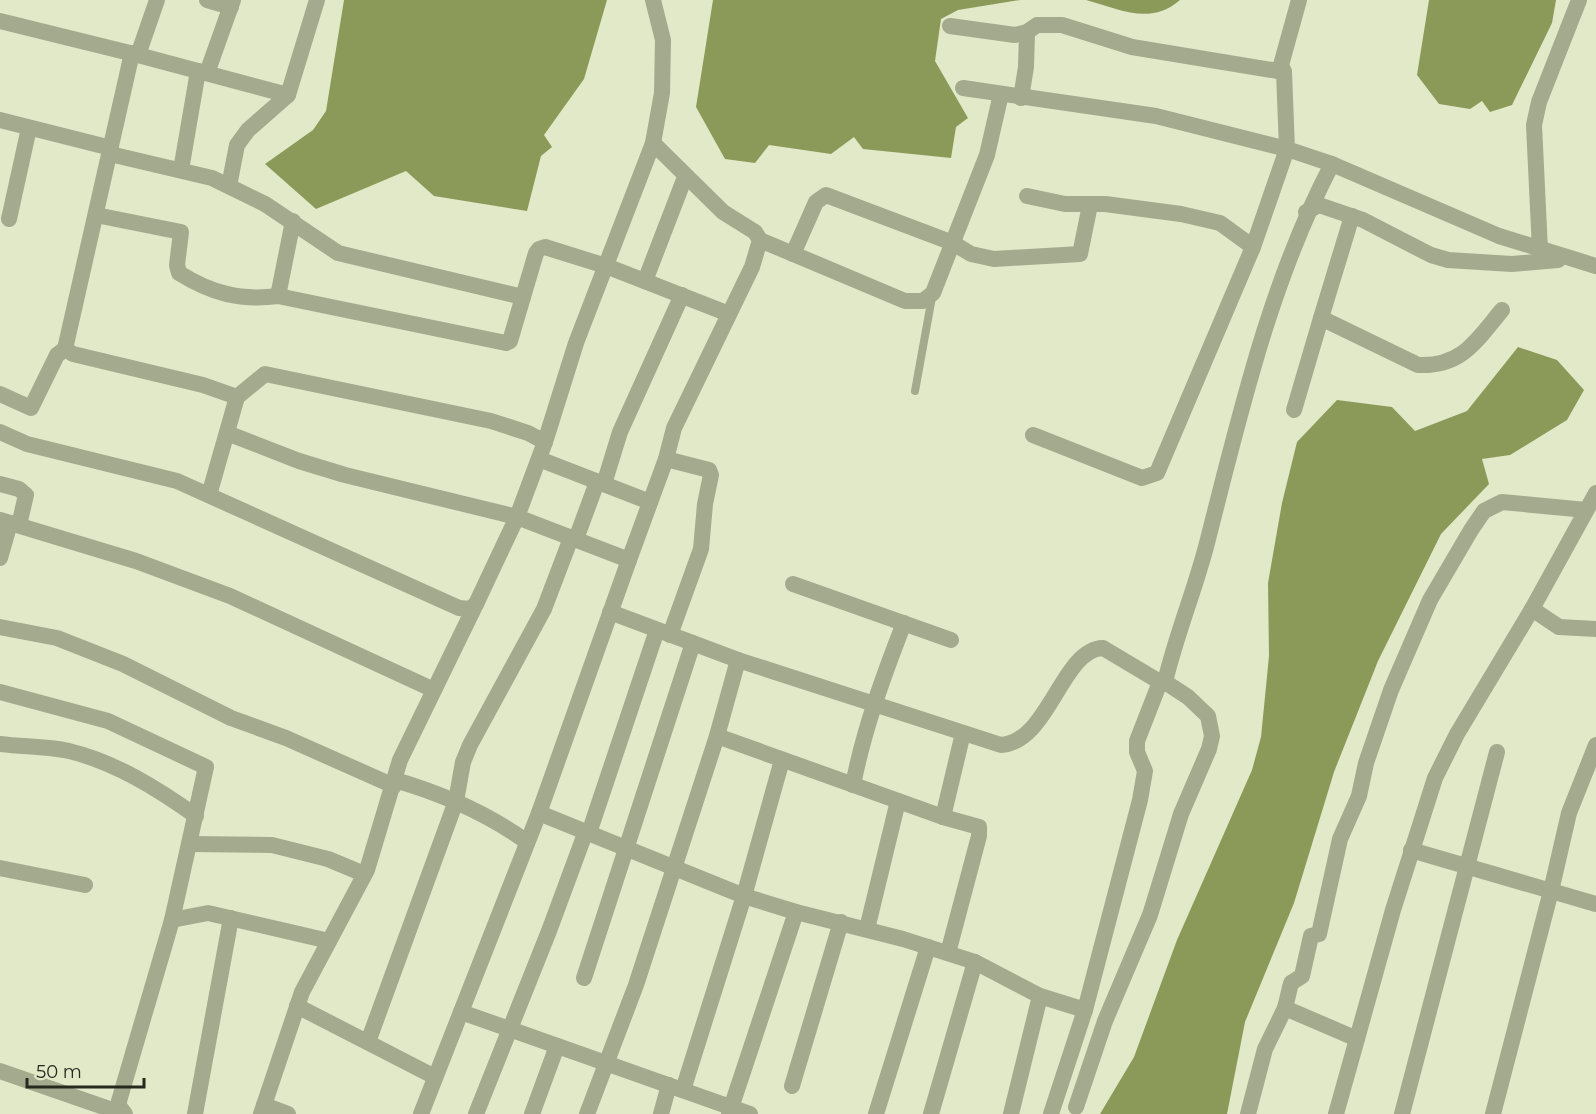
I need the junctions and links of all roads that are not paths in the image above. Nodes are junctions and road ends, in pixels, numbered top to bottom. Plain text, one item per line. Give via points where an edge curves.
1 (156, 0) edge
2 (207, 0) edge
3 (316, 0) edge
4 (653, 0) edge
5 (1299, 0) edge
6 (1579, 0) edge
7 (232, 4) edge
8 (0, 21) edge
9 (950, 26) dead end
10 (1027, 32) junction
11 (135, 54) junction
12 (202, 72) junction
13 (1284, 72) junction
14 (963, 88) dead end
15 (1001, 94) junction
16 (288, 95) junction
17 (1021, 98) junction
18 (0, 120) edge
19 (29, 128) junction
20 (653, 143) junction
21 (1287, 149) junction
22 (110, 151) junction
23 (1332, 164) junction
24 (181, 170) junction
25 (685, 177) junction
26 (229, 186) junction
27 (1027, 196) dead end
28 (1090, 205) junction
29 (1306, 212) junction
30 (96, 215) junction
31 (1352, 216) junction
32 (9, 219) dead end
33 (293, 221) junction
34 (760, 240) junction
35 (952, 243) junction
36 (1253, 247) junction
37 (1540, 250) junction
38 (793, 254) junction
39 (1576, 260) junction
40 (606, 266) junction
41 (1596, 266) edge
42 (645, 281) junction
43 (933, 293) junction
44 (682, 295) junction
45 (278, 296) junction
46 (523, 297) junction
47 (1502, 310) dead end
48 (729, 314) junction
49 (1321, 318) junction
50 (64, 349) junction
51 (915, 391) dead end
52 (0, 394) edge
53 (237, 397) junction
54 (1294, 410) dead end
55 (0, 432) edge
56 (227, 433) junction
57 (1033, 435) dead end
58 (545, 442) junction
59 (539, 459) junction
60 (666, 459) junction
61 (600, 483) junction
62 (0, 484) edge
63 (1596, 493) edge
64 (209, 495) junction
65 (650, 502) junction
66 (1586, 510) junction
67 (517, 518) junction
68 (10, 522) edge
69 (573, 539) junction
70 (0, 558) edge
71 (629, 560) junction
72 (793, 584) dead end
73 (476, 604) junction
74 (1532, 609) junction
75 (610, 612) junction
76 (904, 623) junction
77 (0, 627) edge
78 (1596, 629) edge
79 (664, 632) junction
80 (951, 640) dead end
81 (693, 643) junction
82 (738, 660) junction
83 (1162, 682) junction
84 (434, 690) junction
85 (0, 692) edge
86 (873, 705) junction
87 (963, 733) junction
88 (717, 736) junction
89 (0, 744) edge
90 (1596, 745) edge
91 (1497, 752) dead end
92 (782, 760) junction
93 (395, 783) junction
94 (853, 785) junction
95 (456, 801) junction
96 (898, 801) junction
97 (539, 813) junction
98 (196, 816) junction
99 (943, 817) junction
100 (587, 832) junction
101 (527, 842) junction
102 (189, 844) junction
103 (626, 848) junction
104 (1411, 850) junction
105 (672, 867) junction
106 (1468, 867) junction
107 (0, 868) edge
108 (364, 874) junction
109 (85, 885) dead end
110 (1551, 891) junction
111 (744, 896) junction
112 (1596, 904) edge
113 (796, 912) junction
114 (231, 918) junction
115 (172, 920) junction
116 (840, 922) junction
117 (867, 929) junction
118 (329, 941) junction
119 (928, 947) junction
120 (948, 953) junction
121 (975, 962) junction
122 (585, 978) dead end
123 (1040, 996) junction
124 (297, 1006) junction
125 (1285, 1008) junction
126 (1085, 1010) junction
127 (461, 1012) junction
128 (509, 1029) junction
129 (1357, 1040) junction
130 (368, 1042) junction
131 (557, 1046) junction
132 (605, 1063) junction
133 (0, 1071) edge
134 (435, 1077) junction
135 (792, 1086) dead end
136 (676, 1088) junction
137 (1076, 1107) dead end
138 (262, 1109) edge
139 (730, 1110) edge
140 (124, 1114) edge
141 (195, 1114) edge
142 (288, 1114) edge
143 (421, 1114) edge
144 (476, 1114) edge
145 (532, 1114) edge
146 (587, 1114) edge
147 (661, 1114) edge
148 (750, 1114) edge
149 (876, 1114) edge
150 (931, 1114) edge
151 (1011, 1114) edge
152 (1051, 1114) edge
153 (1248, 1114) edge
154 (1336, 1114) edge
155 (1402, 1114) edge
156 (1492, 1114) edge

1 - 11 street
2 - 7 street
3 - 16 street
4 - 20 street via 663,40 662,93
5 - 13 street via 1281,65
6 - 37 street via 1539,102 1534,125
7 - 12 street
8 - 11 street
9 - 10 street via 1015,35
10 - 13 street via 1037,25 1062,25 1132,47
10 - 17 street
11 - 12 street
11 - 22 street
12 - 16 street
12 - 24 street
13 - 21 street
14 - 15 street
15 - 17 street
15 - 35 street via 987,155
16 - 26 street via 248,130 237,145
17 - 21 street via 1156,116
18 - 19 street
19 - 22 street
19 - 32 street
20 - 25 street
20 - 40 street
21 - 23 street
21 - 36 street
22 - 24 street
22 - 30 street
23 - 29 street
23 - 37 street
24 - 26 street
25 - 34 street
25 - 42 street
26 - 33 street
27 - 28 street
28 - 35 street via 1080,254 994,259 971,254
28 - 36 street via 1181,214 1220,223
29 - 31 street via 1319,205
29 - 83 street via 1243,398 1206,546
30 - 45 street via 181,232 179,273 215,292 255,299
30 - 50 street
31 - 39 street via 1448,260 1512,264
31 - 49 street
33 - 45 street
33 - 46 street via 338,253
34 - 38 street
34 - 48 street via 759,253
35 - 38 street via 826,195 816,202
35 - 43 street
36 - 57 street via 1157,473 1142,478
37 - 39 street
38 - 43 street via 905,301 923,301
39 - 41 street
40 - 42 street
40 - 46 street via 545,247 539,249
40 - 58 street via 576,343
42 - 44 street
43 - 51 lane
44 - 48 street
44 - 61 street
45 - 46 street via 506,343 510,341
47 - 49 street via 1457,359 1428,365 1418,365
48 - 60 street via 674,428
49 - 54 street
50 - 52 street via 57,355 31,408
50 - 53 street
53 - 56 street
53 - 58 street via 265,374 491,421
55 - 64 street via 27,444 177,481
56 - 64 street
56 - 67 street via 333,471
58 - 59 street
59 - 61 street
59 - 67 street
60 - 65 street
60 - 79 street via 709,470 711,475 701,549
61 - 65 street
61 - 69 street
62 - 68 street via 26,495
63 - 66 street
64 - 73 street via 459,608 470,609
65 - 71 street
66 - 74 street
66 - 125 street via 1502,502 1484,511 1471,530 1430,600 1391,690 1359,796 1340,839 1319,934 1311,936 1302,976 1292,983
67 - 69 street
67 - 73 street
68 - 70 street
68 - 84 street via 136,561 230,596
69 - 71 street
69 - 95 street via 544,609 470,745
71 - 75 street
72 - 76 street
73 - 84 street
74 - 78 street via 1559,627
74 - 104 street via 1456,734
75 - 79 street
75 - 97 street
76 - 80 street
76 - 86 street
77 - 93 street via 57,638 123,664 231,718
79 - 81 street
79 - 100 street
81 - 82 street
81 - 103 street
82 - 86 street
82 - 88 street
83 - 87 street via 1103,648 1094,648 1082,656 1051,703 1011,744 1001,745
83 - 126 street via 1137,741 1145,777
83 - 137 street via 1188,696 1208,716 1212,736 1181,814 1150,915 1105,1021
84 - 93 street via 400,760
85 - 98 street via 108,721 205,765
86 - 87 street
86 - 94 street
87 - 99 street
88 - 92 street
88 - 105 street
89 - 98 street via 68,751 96,759 160,790
90 - 110 street via 1569,813
91 - 106 street
92 - 94 street
92 - 111 street
93 - 95 street via 440,793
93 - 108 street
94 - 96 street
95 - 101 street
95 - 130 street
96 - 99 street
96 - 117 street
97 - 100 street
97 - 101 street
98 - 102 street
99 - 120 street via 981,830
100 - 103 street
100 - 128 street
101 - 127 street
102 - 108 street via 272,845 328,859
102 - 115 street
103 - 105 street
103 - 122 street
104 - 106 street
104 - 129 street
105 - 111 street
105 - 132 street via 636,986
106 - 110 street
106 - 155 street
107 - 109 street
108 - 118 street
110 - 112 street
110 - 156 street
111 - 113 street
111 - 136 street
113 - 116 street
113 - 139 street
114 - 115 street via 208,913
114 - 118 street
114 - 141 street
115 - 140 street via 119,1101
116 - 117 street
116 - 135 street
117 - 119 street
118 - 124 street
119 - 120 street
119 - 149 street
120 - 121 street
121 - 123 street
121 - 150 street
123 - 126 street
123 - 151 street
124 - 130 street
124 - 138 street
125 - 129 street
125 - 153 street via 1265,1049
126 - 152 street
127 - 128 street
127 - 134 street
128 - 131 street
128 - 144 street
129 - 154 street
130 - 134 street
131 - 132 street
131 - 145 street
132 - 136 street
132 - 146 street
133 - 140 street
134 - 143 street
136 - 139 street
136 - 147 street
138 - 142 street
139 - 148 street

